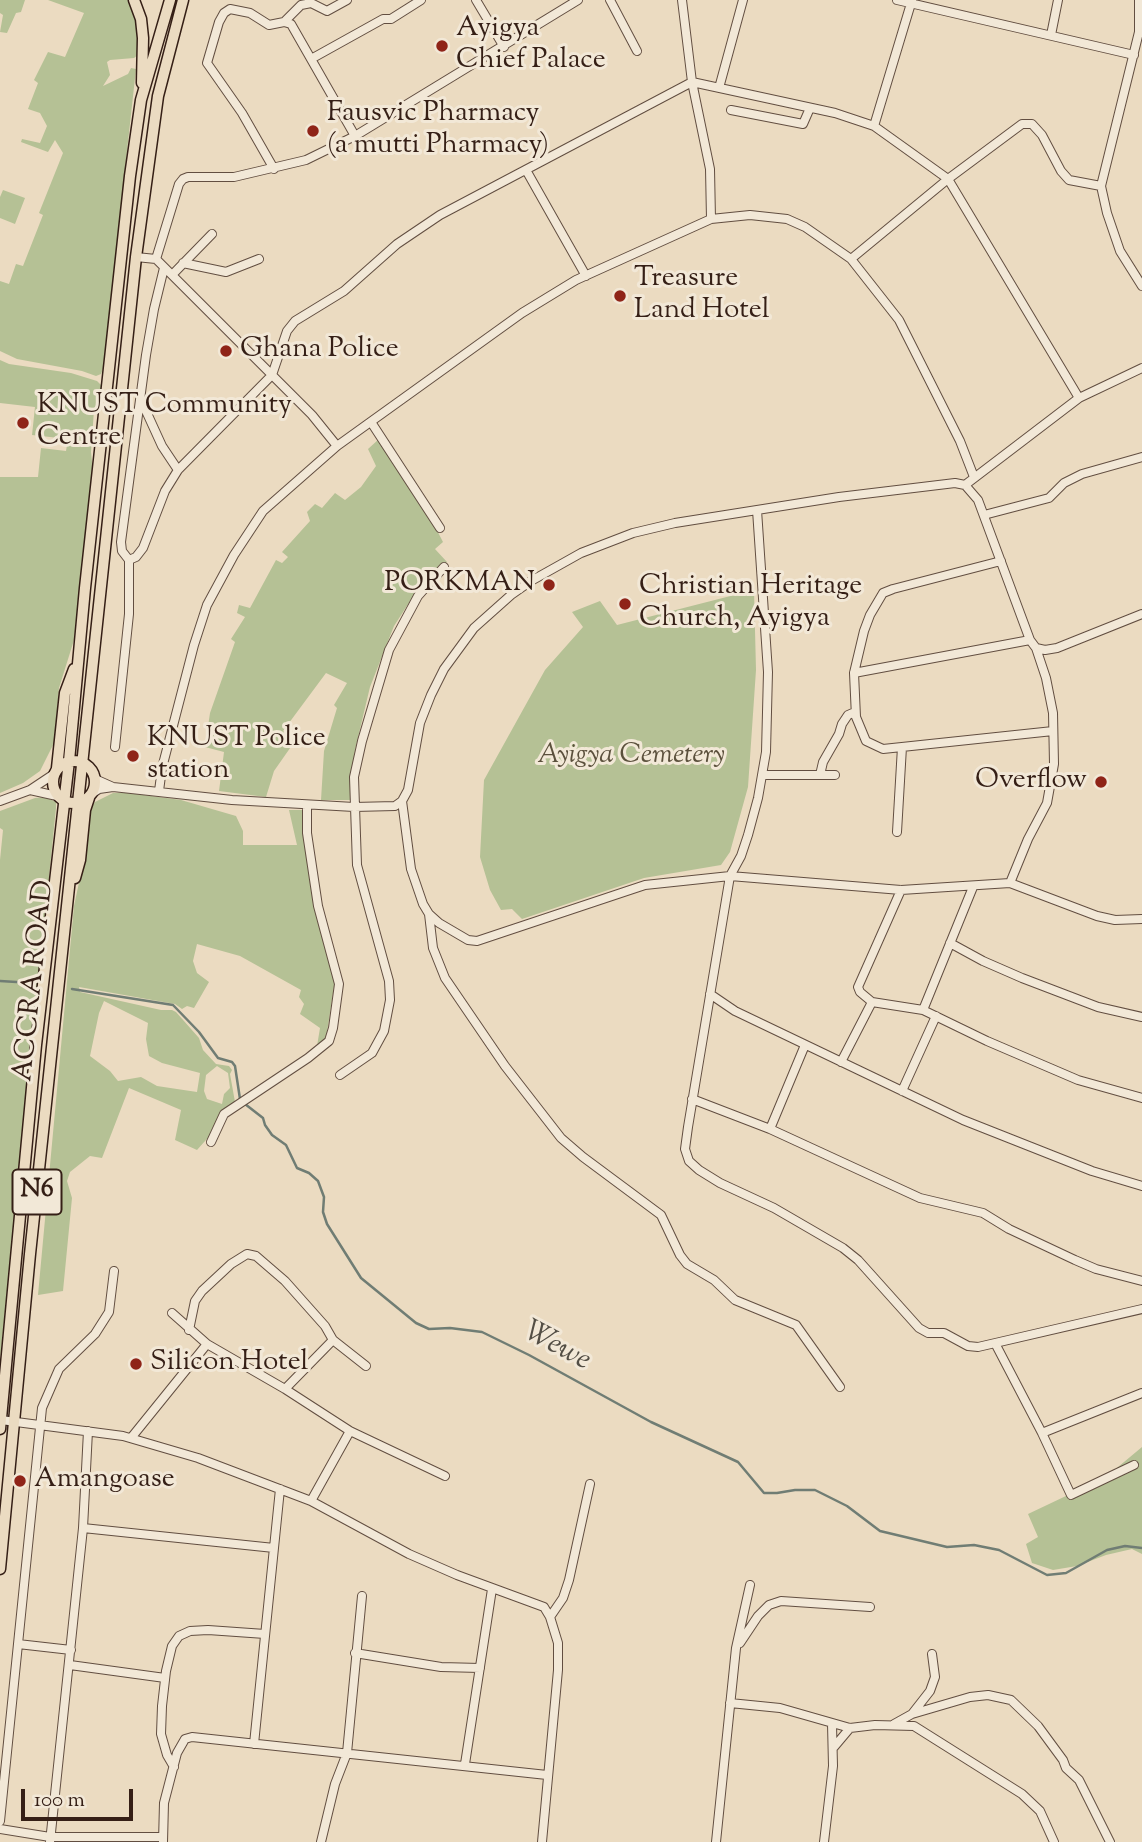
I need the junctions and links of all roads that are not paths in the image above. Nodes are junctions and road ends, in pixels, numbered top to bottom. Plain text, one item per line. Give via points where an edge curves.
1 (134, 0) edge
2 (170, 0) edge
3 (183, 0) edge
4 (347, 0) edge
5 (421, 0) edge
6 (476, 0) edge
7 (578, 0) edge
8 (610, 0) edge
9 (682, 0) edge
10 (743, 0) edge
11 (897, 0) edge
12 (948, 0) edge
13 (1058, 0) edge
14 (1139, 0) edge
15 (911, 2) edge
16 (946, 11) junction
17 (284, 22) junction
18 (1141, 32) edge
19 (1051, 35) junction
20 (504, 47) junction
21 (637, 51) dead end
22 (1134, 55) junction
23 (311, 59) junction
24 (692, 82) junction
25 (719, 88) junction
26 (141, 100) junction
27 (810, 108) junction
28 (731, 110) dead end
29 (874, 126) junction
30 (355, 136) junction
31 (274, 169) junction
32 (526, 170) junction
33 (948, 179) junction
34 (1101, 186) junction
35 (711, 219) junction
36 (212, 234) dead end
37 (136, 257) junction
38 (156, 259) junction
39 (259, 259) dead end
40 (851, 259) junction
41 (183, 264) junction
42 (164, 268) junction
43 (172, 275) junction
44 (586, 276) junction
45 (1142, 286) edge
46 (1142, 368) edge
47 (272, 375) junction
48 (1079, 398) junction
49 (141, 400) junction
50 (371, 422) junction
51 (337, 446) junction
52 (1142, 457) edge
53 (178, 470) junction
54 (974, 477) junction
55 (965, 485) junction
56 (757, 510) junction
57 (984, 515) junction
58 (440, 528) dead end
59 (129, 561) junction
60 (1001, 561) junction
61 (444, 567) dead end
62 (1142, 614) edge
63 (1033, 644) junction
64 (79, 653) junction
65 (854, 673) junction
66 (856, 712) junction
67 (1053, 731) junction
68 (115, 747) dead end
69 (902, 747) junction
70 (69, 761) junction
71 (83, 762) junction
72 (56, 771) junction
73 (762, 775) junction
74 (820, 775) junction
75 (835, 775) dead end
76 (95, 779) junction
77 (113, 787) junction
78 (30, 790) junction
79 (159, 791) junction
80 (91, 795) junction
81 (60, 798) junction
82 (402, 801) junction
83 (0, 802) edge
84 (307, 805) junction
85 (354, 807) junction
86 (77, 809) junction
87 (897, 832) dead end
88 (730, 876) junction
89 (1010, 883) junction
90 (973, 887) junction
91 (901, 890) junction
92 (67, 904) junction
93 (429, 914) junction
94 (1142, 919) edge
95 (950, 943) junction
96 (710, 994) junction
97 (872, 1002) junction
98 (923, 1010) junction
99 (936, 1016) junction
100 (1142, 1017) edge
101 (805, 1045) junction
102 (841, 1062) junction
103 (340, 1075) dead end
104 (902, 1091) junction
105 (1142, 1098) edge
106 (692, 1099) junction
107 (770, 1129) junction
108 (211, 1142) dead end
109 (1142, 1186) edge
110 (114, 1270) dead end
111 (1142, 1280) edge
112 (1142, 1309) edge
113 (172, 1313) dead end
114 (188, 1330) junction
115 (333, 1340) junction
116 (207, 1344) junction
117 (996, 1345) junction
118 (366, 1366) dead end
119 (840, 1387) dead end
120 (285, 1389) junction
121 (1142, 1393) edge
122 (1, 1420) edge
123 (15, 1422) junction
124 (42, 1425) junction
125 (0, 1429) edge
126 (88, 1431) junction
127 (349, 1431) junction
128 (1042, 1433) junction
129 (131, 1438) junction
130 (1134, 1465) dead end
131 (445, 1476) dead end
132 (590, 1484) dead end
133 (280, 1489) junction
134 (311, 1502) junction
135 (83, 1528) junction
136 (274, 1548) junction
137 (0, 1569) edge
138 (750, 1585) dead end
139 (492, 1588) junction
140 (362, 1596) dead end
141 (870, 1607) dead end
142 (550, 1617) junction
143 (265, 1634) junction
144 (18, 1644) junction
145 (736, 1648) junction
146 (71, 1650) junction
147 (355, 1653) junction
148 (932, 1654) dead end
149 (69, 1665) junction
150 (480, 1668) junction
151 (165, 1678) junction
152 (730, 1703) junction
153 (912, 1714) junction
154 (832, 1724) junction
155 (894, 1724) junction
156 (850, 1728) junction
157 (254, 1744) junction
158 (834, 1747) junction
159 (347, 1753) junction
160 (465, 1765) junction
161 (174, 1767) junction
162 (547, 1775) junction
163 (0, 1821) edge
164 (0, 1829) edge
165 (50, 1839) edge
166 (163, 1839) edge
167 (321, 1842) edge
168 (542, 1842) edge
169 (716, 1842) edge
170 (824, 1842) edge
171 (1055, 1842) edge
172 (1110, 1842) edge

1 - 26 highway via 143,38
2 - 26 highway, N6
3 - 37 highway, N6 via 158,96
4 - 17 street via 327,11 311,3 301,5
5 - 23 street
6 - 20 street
7 - 20 street
8 - 21 street
9 - 24 street
10 - 25 street
11 - 15 street
12 - 16 street
13 - 19 street
14 - 18 street
15 - 16 street
15 - 29 street
16 - 19 street
17 - 23 street via 291,24
17 - 31 street via 269,25 250,13 230,9 219,22 207,63 243,113
18 - 22 street
19 - 22 street
20 - 30 street
22 - 34 street
23 - 30 street
24 - 25 street
24 - 32 street
24 - 35 street via 710,169
25 - 27 street
26 - 64 highway, N6
27 - 28 street via 803,124
27 - 29 street
29 - 33 street
30 - 31 street via 306,160
31 - 38 street via 234,177 183,179
32 - 44 street
32 - 47 street via 440,215 397,244 344,291 295,321
33 - 34 street via 1028,123 1042,135 1069,180
33 - 40 street
33 - 48 street
34 - 45 street via 1120,251
35 - 40 street via 750,215 787,219
35 - 44 street
36 - 41 street
37 - 38 street
37 - 71 highway, N6
38 - 42 street
39 - 41 street via 226,272
40 - 54 street via 899,320
41 - 43 street
42 - 43 street
42 - 49 street
43 - 47 street
44 - 50 street via 522,313
46 - 48 street
47 - 51 street
47 - 53 street
48 - 54 street
49 - 53 street
49 - 59 street via 121,542
50 - 51 street
50 - 58 street
51 - 79 street via 263,511 207,605
52 - 57 street via 1082,474 1064,482 1049,498
53 - 59 street via 164,491 143,548
54 - 55 street
55 - 56 street via 946,483
55 - 57 street
56 - 73 street via 768,672
56 - 82 street via 633,533 581,553 511,595 474,628 444,669 420,723
57 - 60 street
59 - 68 street via 129,614
60 - 63 street
60 - 65 street via 883,593 864,631
61 - 85 street via 418,596 389,650 362,741 354,777
62 - 63 street via 1057,648 1045,650
63 - 65 street
63 - 67 street via 1046,678
64 - 70 highway, N6
64 - 72 highway via 65,693
65 - 66 street
66 - 69 street via 866,741 883,749
66 - 74 street via 842,724
67 - 69 street
67 - 89 street via 1054,764 1047,803
69 - 87 street
70 - 71 highway
70 - 72 highway
70 - 81 highway, N6
71 - 76 highway
71 - 86 highway, N6
72 - 78 street
72 - 81 highway, N6 via 53,785
73 - 74 street
73 - 88 street via 748,835
74 - 75 street
76 - 77 street
76 - 80 highway
77 - 79 street
77 - 80 street
78 - 81 street
78 - 83 street
79 - 84 street
80 - 86 highway
80 - 92 highway
81 - 86 highway
81 - 122 highway, ACCRA ROAD / N6 via 62,820
82 - 85 street via 387,808
82 - 93 street via 411,869
84 - 85 street
84 - 108 street via 318,906 339,984 333,1028 329,1041 308,1058 224,1114
85 - 103 street via 357,865 389,981 390,1000 384,1031 373,1053
86 - 92 highway, ACCRA ROAD / N6
88 - 91 street
88 - 93 street via 645,885 477,941
88 - 96 street
89 - 90 street
89 - 94 street via 1097,916
90 - 91 street
90 - 95 street
91 - 97 street via 858,987
92 - 123 highway, ACCRA ROAD / N6
93 - 119 street via 433,947 444,978 561,1138 662,1216 687,1264 735,1300 796,1325
95 - 98 street
95 - 100 street via 1022,978 1098,1007
96 - 101 street
96 - 106 street
97 - 98 street
97 - 102 street
98 - 99 street
99 - 104 street
99 - 105 street via 1078,1080
101 - 102 street
101 - 107 street
102 - 104 street
104 - 109 street via 1066,1161
106 - 107 street
106 - 117 street via 685,1149 699,1170 843,1248 919,1328 928,1333 944,1332 968,1346
107 - 111 street via 920,1198 984,1213 1074,1260
110 - 124 street via 109,1312 81,1350 59,1369 42,1408
112 - 117 street
113 - 114 street
114 - 115 street via 202,1291 247,1254 256,1256 285,1281
114 - 116 street
115 - 118 street
115 - 120 street
116 - 120 street
116 - 129 street
117 - 128 street
120 - 127 street
121 - 128 street
122 - 123 street
122 - 125 highway, ACCRA ROAD / N6
123 - 124 street
123 - 137 highway, ACCRA ROAD / N6
124 - 126 street
124 - 144 street
126 - 129 street
126 - 135 street
127 - 131 street
127 - 134 street
128 - 130 street via 1071,1495
129 - 133 street
132 - 142 street via 564,1598
133 - 134 street
133 - 136 street
134 - 139 street via 409,1553
135 - 136 street
135 - 146 street
136 - 143 street
138 - 145 street
139 - 142 street via 544,1607
139 - 150 street
140 - 147 street
141 - 145 street via 780,1601 758,1616
142 - 162 street via 558,1643 558,1670
143 - 151 street via 190,1631 172,1646
143 - 157 street
144 - 146 street
144 - 163 street
145 - 152 street
146 - 149 street
147 - 150 street via 441,1667
147 - 159 street
148 - 153 street via 935,1678
149 - 151 street
149 - 165 street
150 - 160 street
151 - 161 street via 162,1734
152 - 154 street via 780,1708
152 - 169 street
153 - 155 street
153 - 172 street via 970,1697 1011,1700 1038,1726 1079,1780
154 - 156 street
154 - 158 street
155 - 156 street
155 - 171 street via 928,1732 1022,1794 1041,1811
156 - 158 street
157 - 159 street
157 - 161 street via 185,1739
158 - 170 street
159 - 160 street
159 - 167 street
160 - 162 street
161 - 166 street via 164,1803
162 - 168 street
164 - 165 street
165 - 166 street

